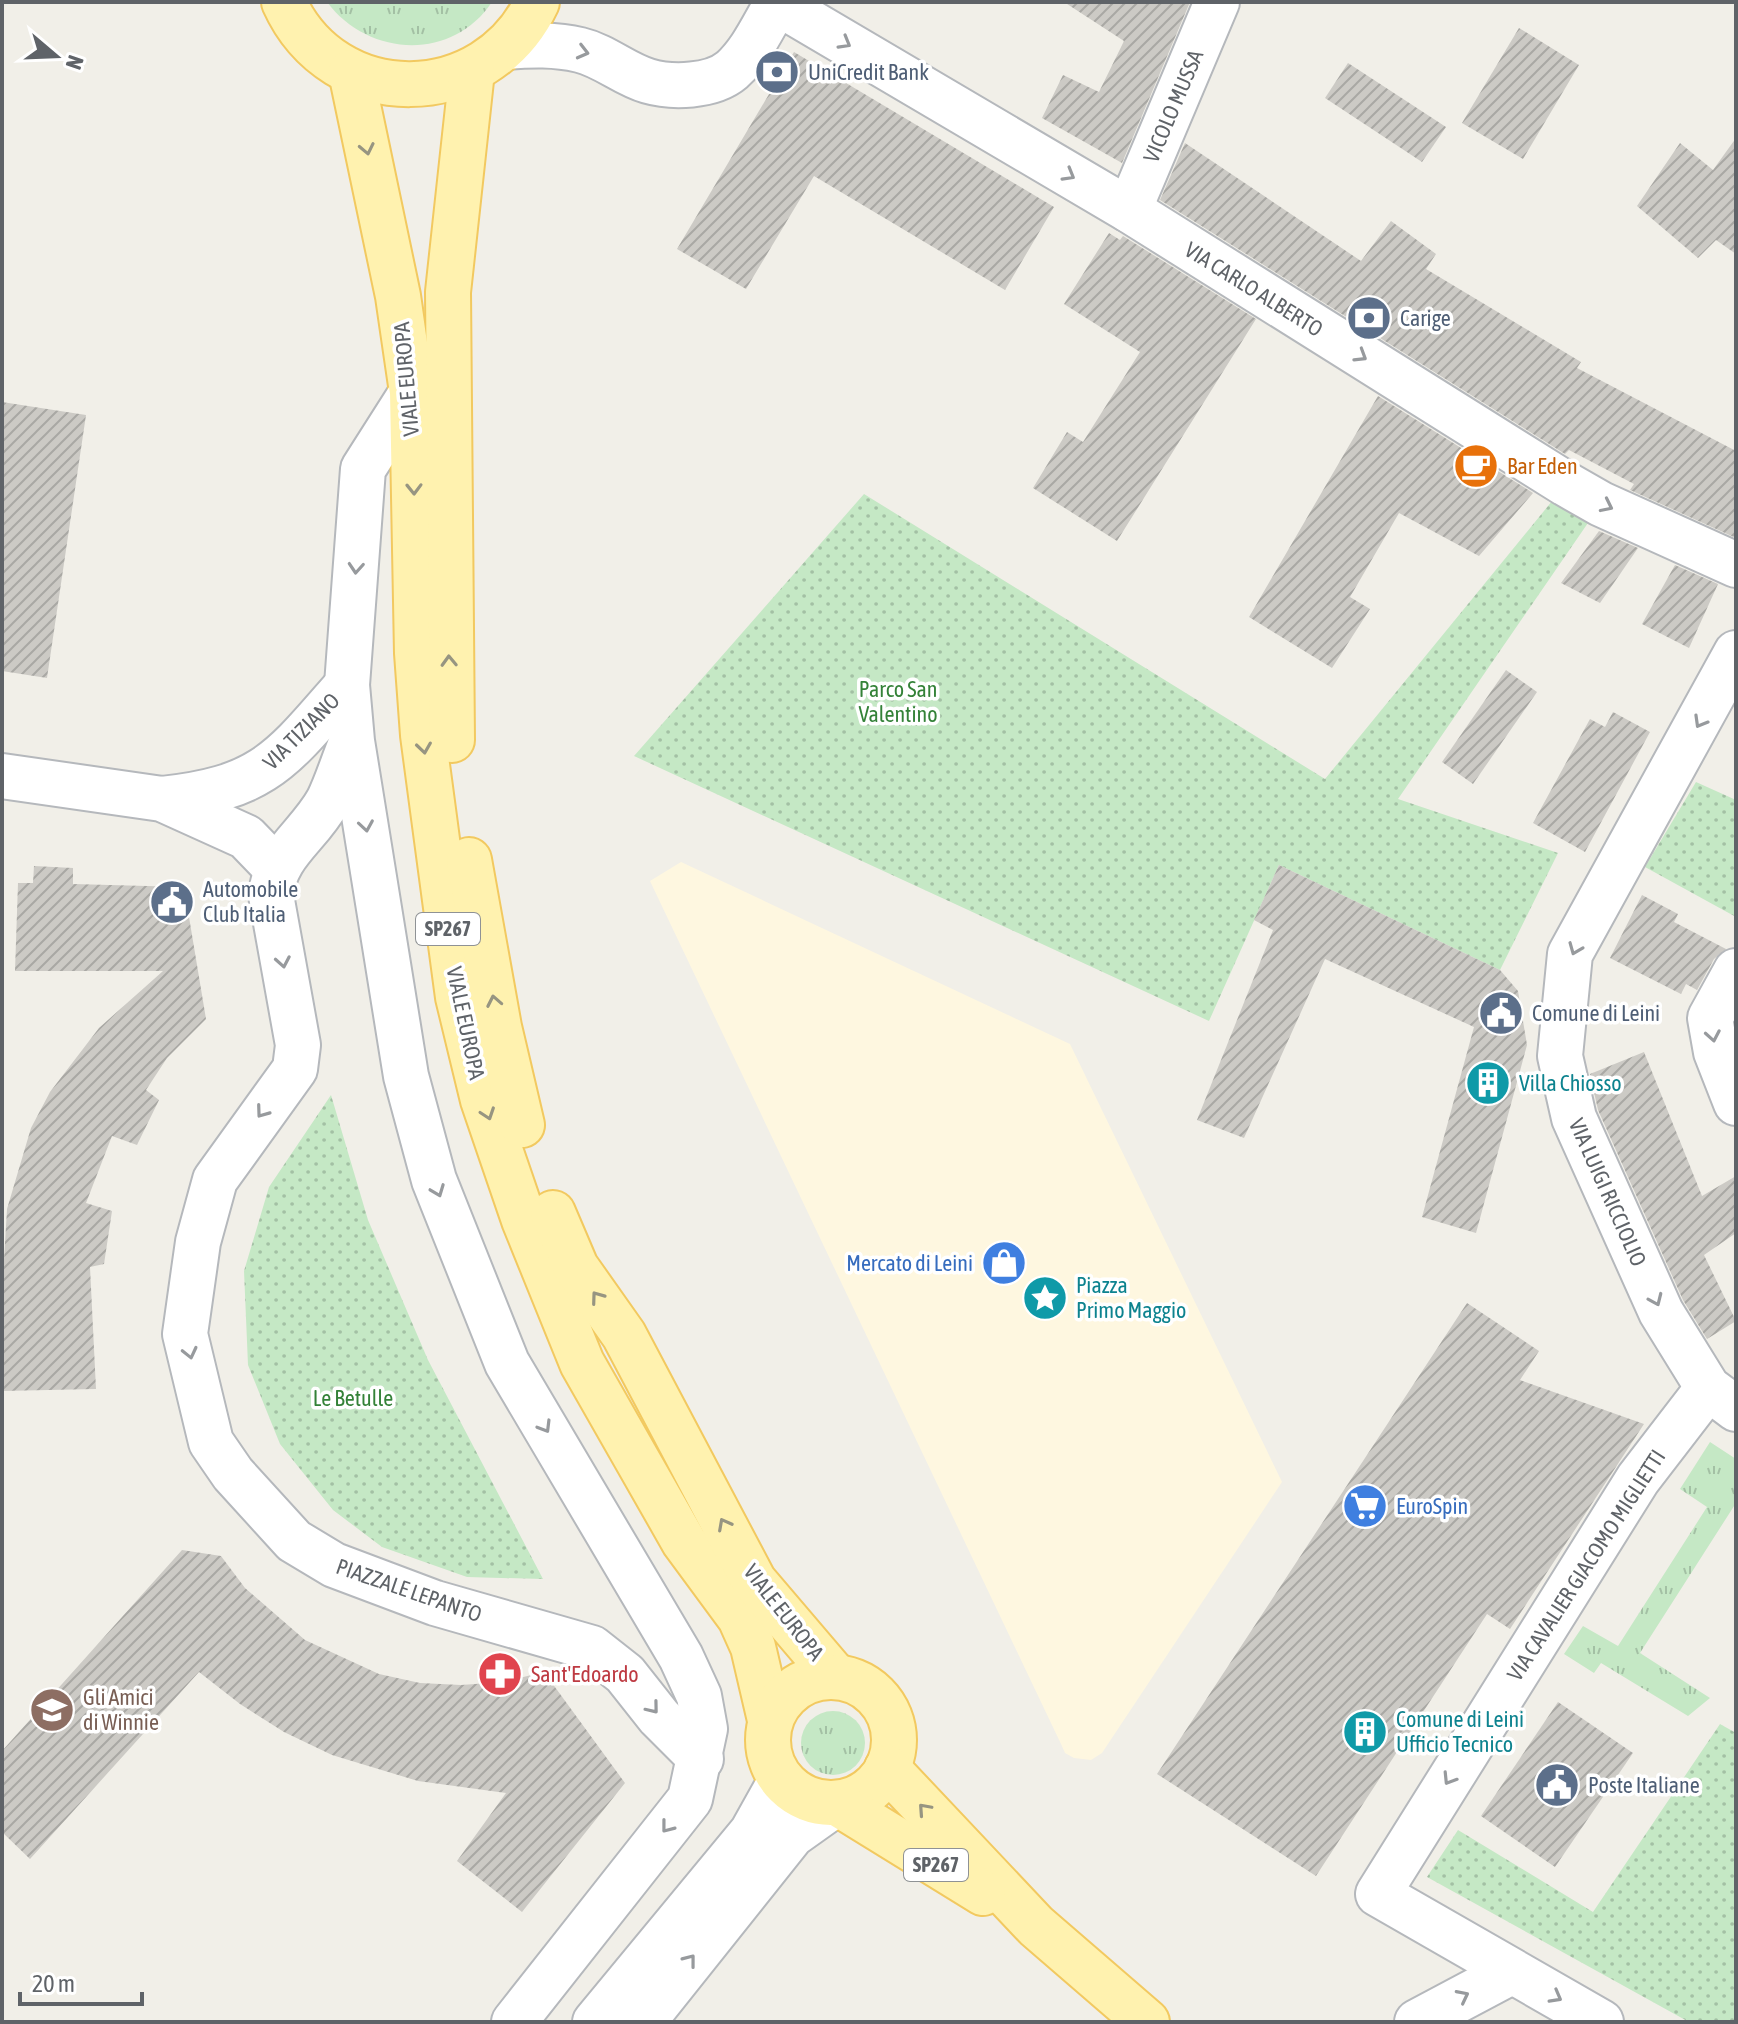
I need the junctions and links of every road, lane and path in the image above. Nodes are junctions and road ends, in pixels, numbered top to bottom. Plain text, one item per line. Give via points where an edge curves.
1 (284, 2) edge
2 (537, 2) edge
3 (1217, 2) edge
4 (776, 3) edge
5 (489, 59) junction
6 (351, 72) junction
7 (1129, 210) junction
8 (412, 392) junction
9 (1736, 565) edge
10 (1736, 653) edge
11 (347, 685) junction
12 (352, 741) junction
13 (2, 776) edge
14 (162, 799) junction
15 (275, 867) junction
16 (1736, 971) edge
17 (1736, 1103) edge
18 (1722, 1398) edge
19 (835, 1676) junction
20 (770, 1720) junction
21 (701, 1759) junction
22 (887, 1768) junction
23 (781, 1780) junction
24 (837, 1803) junction
25 (676, 1923) junction
26 (1036, 1926) junction
27 (568, 1952) junction
28 (1511, 1972) junction
29 (514, 2022) edge
30 (595, 2022) edge
31 (643, 2022) edge
32 (1147, 2022) edge
33 (1417, 2022) edge
34 (1601, 2022) edge

1 - 6 main road via 318,51
2 - 5 main road
3 - 7 street, VICOLO MUSSA
5 -> 4 street, VIA CARLO ALBERTO via 541,44 614,61 646,81 699,84 728,73 744,57
4 -> 7 street, VIA CARLO ALBERTO
5 - 6 main road via 432,84 390,84
19 -> 5 main road, VIALE EUROPA / SP267 via 754,1581 624,1335 576,1267 513,1096 480,930 451,726 448,292
6 -> 8 main road, VIALE EUROPA / SP267 via 398,296
7 -> 9 street, VIA CARLO ALBERTO via 1566,484
8 -> 11 street via 363,469
8 -> 20 main road, VIALE EUROPA / SP267 via 423,735 458,997 483,1100 582,1363 684,1542 740,1618 753,1647
10 -> 18 street, VIA LUIGI RICCIOLIO via 1570,954 1560,1056 1574,1118 1661,1312
11 - 12 street
11 - 14 street, VIA TIZIANO via 297,742 244,783
12 - 15 street, VIA TIZIANO via 329,799
12 -> 21 street via 406,1076 434,1180 507,1363 699,1696 705,1729
13 - 14 street, VIA TIZIANO
14 - 15 street, VIA TIZIANO via 246,837
15 -> 21 street, PIAZZALE LEPANTO via 271,895 298,1045 295,1069 215,1180 198,1242 185,1334 211,1442 294,1541 334,1565 435,1603 592,1648 625,1674
16 -> 17 street via 1710,1018 1716,1052
18 -> 28 street, VIA CAVALIER GIACOMO MIGLIETTI via 1638,1479 1378,1894
19 - 20 main road via 795,1687
19 - 22 main road via 873,1692 886,1708 893,1728
20 - 23 main road via 767,1741
21 -> 27 street via 690,1799
22 - 24 main road via 858,1798
26 -> 22 main road, SP267
23 - 24 main road via 805,1797
23 - 25 street via 752,1832
24 - 26 main road, SP267
31 -> 24 street via 792,1835
25 - 27 street via 645,1933 611,1962 584,1960
25 - 30 street
26 - 32 main road, SP267
27 - 29 street
33 -> 28 street
28 -> 34 street, VIA CAVALIER GIACOMO MIGLIETTI

